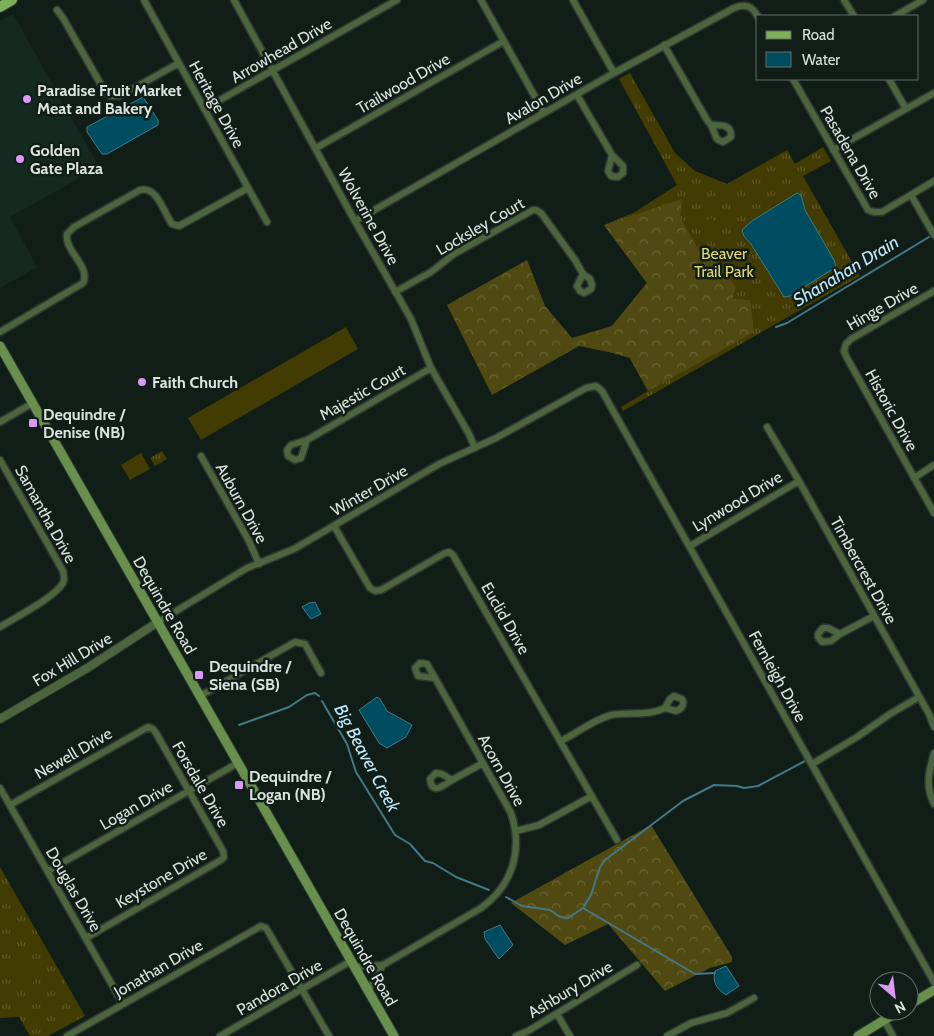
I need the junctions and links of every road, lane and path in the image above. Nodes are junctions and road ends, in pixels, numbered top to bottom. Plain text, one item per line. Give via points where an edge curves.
1 (12, 0) edge
2 (144, 0) edge
3 (234, 0) edge
4 (397, 0) edge
5 (481, 0) edge
6 (573, 0) edge
7 (844, 0) edge
8 (923, 0) edge
9 (0, 7) edge
10 (56, 10) dead end
11 (757, 15) edge
12 (853, 15) edge
13 (896, 15) edge
14 (504, 41) junction
15 (664, 45) junction
16 (179, 63) junction
17 (272, 71) junction
18 (614, 74) junction
19 (794, 80) edge
20 (890, 80) edge
21 (934, 93) edge
22 (577, 94) junction
23 (204, 109) junction
24 (906, 109) junction
25 (544, 114) junction
26 (711, 125) dead end
27 (316, 148) junction
28 (833, 150) junction
29 (612, 155) dead end
30 (934, 182) edge
31 (248, 188) junction
32 (911, 195) junction
33 (355, 221) junction
34 (266, 222) dead end
35 (934, 235) edge
36 (583, 274) dead end
37 (934, 291) edge
38 (395, 292) junction
39 (0, 332) edge
40 (0, 346) edge
41 (845, 347) joint
42 (431, 368) junction
43 (596, 386) joint
44 (32, 403) junction
45 (0, 422) edge
46 (766, 427) dead end
47 (307, 440) dead end
48 (475, 448) junction
49 (201, 456) dead end
50 (0, 460) edge
51 (934, 465) edge
52 (914, 478) junction
53 (799, 481) junction
54 (934, 512) edge
55 (334, 526) junction
56 (690, 546) junction
57 (259, 564) junction
58 (874, 616) junction
59 (158, 622) junction
60 (0, 626) edge
61 (840, 634) dead end
62 (321, 673) dead end
63 (435, 678) dead end
64 (200, 696) junction
65 (919, 697) junction
66 (665, 708) dead end
67 (0, 719) edge
68 (934, 727) edge
69 (150, 728) joint
70 (561, 741) junction
71 (934, 753) edge
72 (238, 763) junction
73 (483, 763) junction
74 (812, 764) junction
75 (452, 780) dead end
76 (0, 788) edge
77 (189, 791) junction
78 (592, 796) junction
79 (934, 804) edge
80 (10, 805) junction
81 (516, 831) junction
82 (617, 840) dead end
83 (224, 857) joint
84 (48, 871) junction
85 (86, 938) junction
86 (353, 964) junction
87 (383, 965) junction
88 (637, 965) dead end
89 (934, 982) edge
90 (302, 990) junction
91 (934, 990) edge
92 (368, 991) junction
93 (754, 998) dead end
94 (919, 999) edge
95 (123, 1004) junction
96 (557, 1014) junction
97 (882, 1021) edge
98 (885, 1021) edge
99 (76, 1034) edge
100 (67, 1036) edge
101 (220, 1036) edge
102 (328, 1036) edge
103 (394, 1036) edge
104 (516, 1036) edge
105 (570, 1036) edge
106 (667, 1036) edge
107 (858, 1036) edge
108 (893, 1036) edge

1 - 9 main road
2 - 16 street, Heritage Drive
3 - 17 street, Wolverine Drive
4 - 17 street, Arrowhead Drive
5 - 14 street
6 - 18 street
7 - 12 street
8 - 13 street
10 - 16 street via 110,96 124,94
11 - 15 street, Avalon Drive via 748,6 734,8
14 - 25 street
14 - 27 street, Trailwood Drive
15 - 18 street, Avalon Drive
15 - 26 street
16 - 23 street, Heritage Drive
17 - 23 street, Arrowhead Drive
17 - 27 street, Wolverine Drive
18 - 22 street, Avalon Drive
19 - 28 street, Pasadena Drive
20 - 24 street
21 - 24 street
22 - 25 street, Avalon Drive
22 - 29 street
23 - 31 street, Heritage Drive
24 - 28 street
25 - 33 street, Avalon Drive
27 - 33 street, Wolverine Drive
28 - 32 street, Pasadena Drive via 871,212 882,212
30 - 32 street
31 - 34 street, Heritage Drive
31 - 39 street via 179,226 172,224 153,192 146,189 74,227 67,234 67,240 84,271 83,283
32 - 35 street
33 - 38 street, Wolverine Drive
36 - 38 street, Locksley Court via 541,213 533,210 454,254 431,272
37 - 41 street, Hinge Drive via 851,339
38 - 42 street, Wolverine Drive via 416,330
40 - 44 main road, Dequindre Road
41 - 52 street, Historic Drive via 846,358
42 - 47 street, Majestic Court
42 - 48 street, Wolverine Drive
43 - 48 street, Winter Drive via 586,388
43 - 56 street, Fernleigh Drive via 602,391
44 - 45 street
44 - 59 main road, Dequindre Road
46 - 53 street, Timbercrest Drive
48 - 55 street, Winter Drive via 439,464
49 - 57 street, Auburn Drive via 249,540
50 - 60 street, Samantha Drive via 63,572 64,582 42,601
51 - 52 street
52 - 54 street, Historic Drive
53 - 56 street, Lynwood Drive
53 - 58 street, Timbercrest Drive
55 - 57 street, Winter Drive
55 - 70 street, Euclid Drive via 370,588 375,591 445,553 454,555
56 - 74 street, Fernleigh Drive
57 - 59 street, Winter Drive
58 - 61 street
58 - 65 street, Timbercrest Drive
59 - 64 main road, Dequindre Road
59 - 67 street, Fox Hill Drive
62 - 64 street via 306,646 298,642
63 - 73 street, Acorn Drive
64 - 72 main road, Dequindre Road
65 - 68 street, Timbercrest Drive
65 - 74 street
66 - 70 street via 652,713 606,717
69 - 77 street, Forsdale Drive
69 - 80 street, Newell Drive
70 - 78 street, Euclid Drive
71 - 79 street via 928,778
72 - 77 street, Logan Drive
72 - 86 main road, Dequindre Road
73 - 75 street
73 - 81 street, Acorn Drive via 511,813
74 - 89 street, Fernleigh Drive
76 - 80 street, Douglas Drive
77 - 83 street, Forsdale Drive
77 - 84 street, Logan Drive
78 - 81 street via 539,826
78 - 82 street, Euclid Drive
80 - 84 street, Douglas Drive
81 - 87 street, Acorn Drive via 514,862 508,879 496,896 476,912
83 - 85 street, Keystone Drive
84 - 85 street, Douglas Drive
85 - 95 street, Douglas Drive
86 - 87 street, Acorn Drive
86 - 90 street, Pandora Drive
86 - 92 main road, Dequindre Road
87 - 92 street
88 - 96 street, Ashbury Drive
90 - 95 street, Jonathan Drive via 270,933 259,927
90 - 101 street, Pandora Drive
90 - 102 street
91 - 94 main road
92 - 103 main road, Dequindre Road
93 - 106 street via 727,1013 690,1023
95 - 99 street, Jonathan Drive
96 - 104 street, Ashbury Drive
96 - 105 street
97 - 107 main road
98 - 108 street
99 - 100 street, Jonathan Drive

